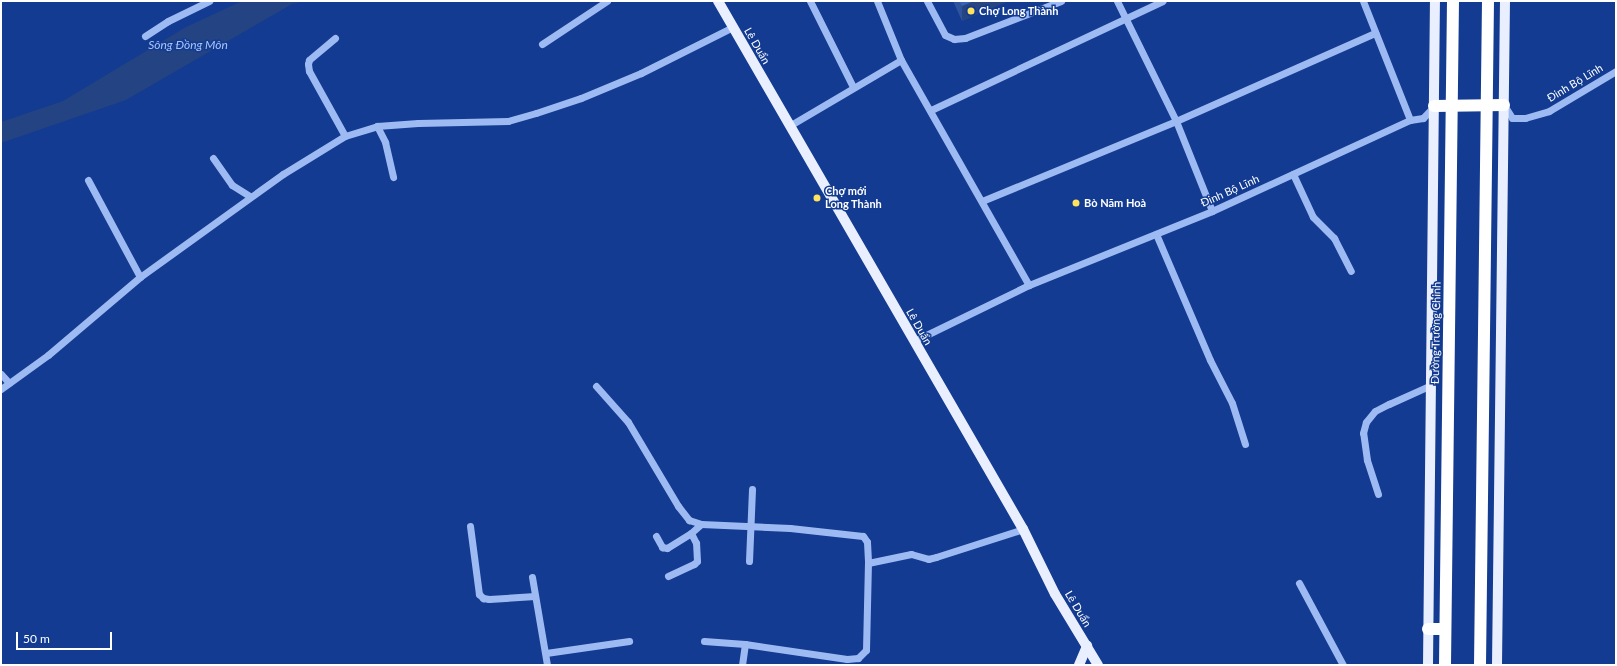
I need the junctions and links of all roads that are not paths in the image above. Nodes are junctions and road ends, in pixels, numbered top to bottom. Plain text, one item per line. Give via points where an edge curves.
1 (209, 1) edge
2 (607, 1) edge
3 (718, 1) edge
4 (810, 1) edge
5 (877, 1) edge
6 (927, 1) edge
7 (1061, 1) edge
8 (1117, 1) edge
9 (1163, 1) edge
10 (1363, 1) edge
11 (1436, 1) edge
12 (1453, 1) edge
13 (1488, 1) edge
14 (1505, 1) edge
15 (1126, 18) junction
16 (733, 27) junction
17 (1375, 33) junction
18 (145, 36) dead end
19 (335, 38) dead end
20 (542, 44) dead end
21 (901, 60) junction
22 (1616, 71) edge
23 (853, 87) junction
24 (1504, 105) junction
25 (1434, 106) junction
26 (1452, 106) junction
27 (1487, 106) junction
28 (931, 110) junction
29 (1410, 120) junction
30 (1176, 121) junction
31 (377, 126) junction
32 (790, 126) junction
33 (345, 136) junction
34 (213, 158) dead end
35 (1293, 174) junction
36 (393, 177) dead end
37 (88, 180) dead end
38 (251, 197) junction
39 (982, 201) junction
40 (1212, 211) junction
41 (1156, 234) junction
42 (1351, 271) dead end
43 (140, 277) junction
44 (1029, 285) junction
45 (914, 341) junction
46 (1, 374) edge
47 (9, 384) junction
48 (1431, 385) junction
49 (596, 386) dead end
50 (1, 389) edge
51 (1245, 444) dead end
52 (752, 489) dead end
53 (1378, 494) dead end
54 (701, 524) junction
55 (751, 525) junction
56 (470, 526) dead end
57 (1023, 529) junction
58 (691, 533) junction
59 (656, 536) dead end
60 (749, 561) dead end
61 (868, 562) junction
62 (668, 576) dead end
63 (532, 577) dead end
64 (1299, 583) dead end
65 (535, 596) junction
66 (1428, 629) junction
67 (1445, 629) junction
68 (629, 641) dead end
69 (704, 641) dead end
70 (745, 644) junction
71 (1086, 646) junction
72 (546, 653) junction
73 (856, 662) edge
74 (547, 665) edge
75 (742, 665) edge
76 (1079, 665) edge
77 (1098, 665) edge
78 (1343, 665) edge
79 (1428, 665) edge
80 (1445, 665) edge
81 (1480, 665) edge
82 (1497, 665) edge

1 - 18 street via 168,21
2 - 20 street
3 - 16 main road, Lê Duẩn
4 - 23 street
5 - 21 street
6 - 7 street via 945,34 954,39 965,38
8 - 15 street
9 - 15 street
10 - 17 street
11 - 25 main road, Đường Trường Chinh
12 - 26 highway, Đường Trường Chinh
13 - 27 highway
14 - 24 main road
15 - 28 street
15 - 30 street
16 - 31 street via 641,73 581,98 508,121
16 - 32 main road, Lê Duẩn
17 - 29 street
17 - 30 street
19 - 33 street via 309,60 308,64 309,71
21 - 23 street
21 - 28 street
22 - 24 street, Đinh Bộ Lĩnh via 1550,111 1525,118 1512,118
23 - 32 street
24 - 27 highway
24 - 82 main road
25 - 26 highway
25 - 29 street, Đinh Bộ Lĩnh via 1423,118
25 - 48 main road, Đường Trường Chinh
26 - 27 highway
26 - 67 highway, Đường Trường Chinh
27 - 81 highway
28 - 39 street
29 - 35 street, Đinh Bộ Lĩnh
30 - 39 street
30 - 40 street
31 - 33 street
31 - 36 street via 385,142
32 - 45 main road, Lê Duẩn
33 - 38 street
34 - 38 street via 232,185
35 - 40 street, Đinh Bộ Lĩnh
35 - 42 street via 1314,217 1334,238
37 - 43 street
38 - 43 street
39 - 44 street
40 - 41 street, Đinh Bộ Lĩnh
41 - 44 street, Đinh Bộ Lĩnh
41 - 51 street via 1210,360 1232,403
43 - 47 street via 48,355
44 - 45 street, Đinh Bộ Lĩnh
45 - 57 main road, Lê Duẩn
46 - 47 street
47 - 50 street
48 - 53 street via 1375,411 1366,422 1363,433 1367,460
48 - 66 main road, Đường Trường Chinh
49 - 54 street via 628,422 678,506 689,520
52 - 55 street
54 - 55 street
54 - 58 street
55 - 60 street
55 - 61 street via 863,536 867,542
56 - 65 street via 479,594 489,599
57 - 61 street via 936,557 911,554
57 - 71 main road, Lê Duẩn via 1055,594
58 - 59 street via 667,548 662,547
58 - 62 street via 696,543 697,561
61 - 73 street via 866,650
63 - 65 street
64 - 78 street
65 - 72 street
66 - 67 highway
66 - 79 main road, Đường Trường Chinh
67 - 80 highway, Đường Trường Chinh
68 - 72 street
69 - 70 street
70 - 73 street
70 - 75 street
71 - 76 main road
71 - 77 main road, Lê Duẩn
72 - 74 street

